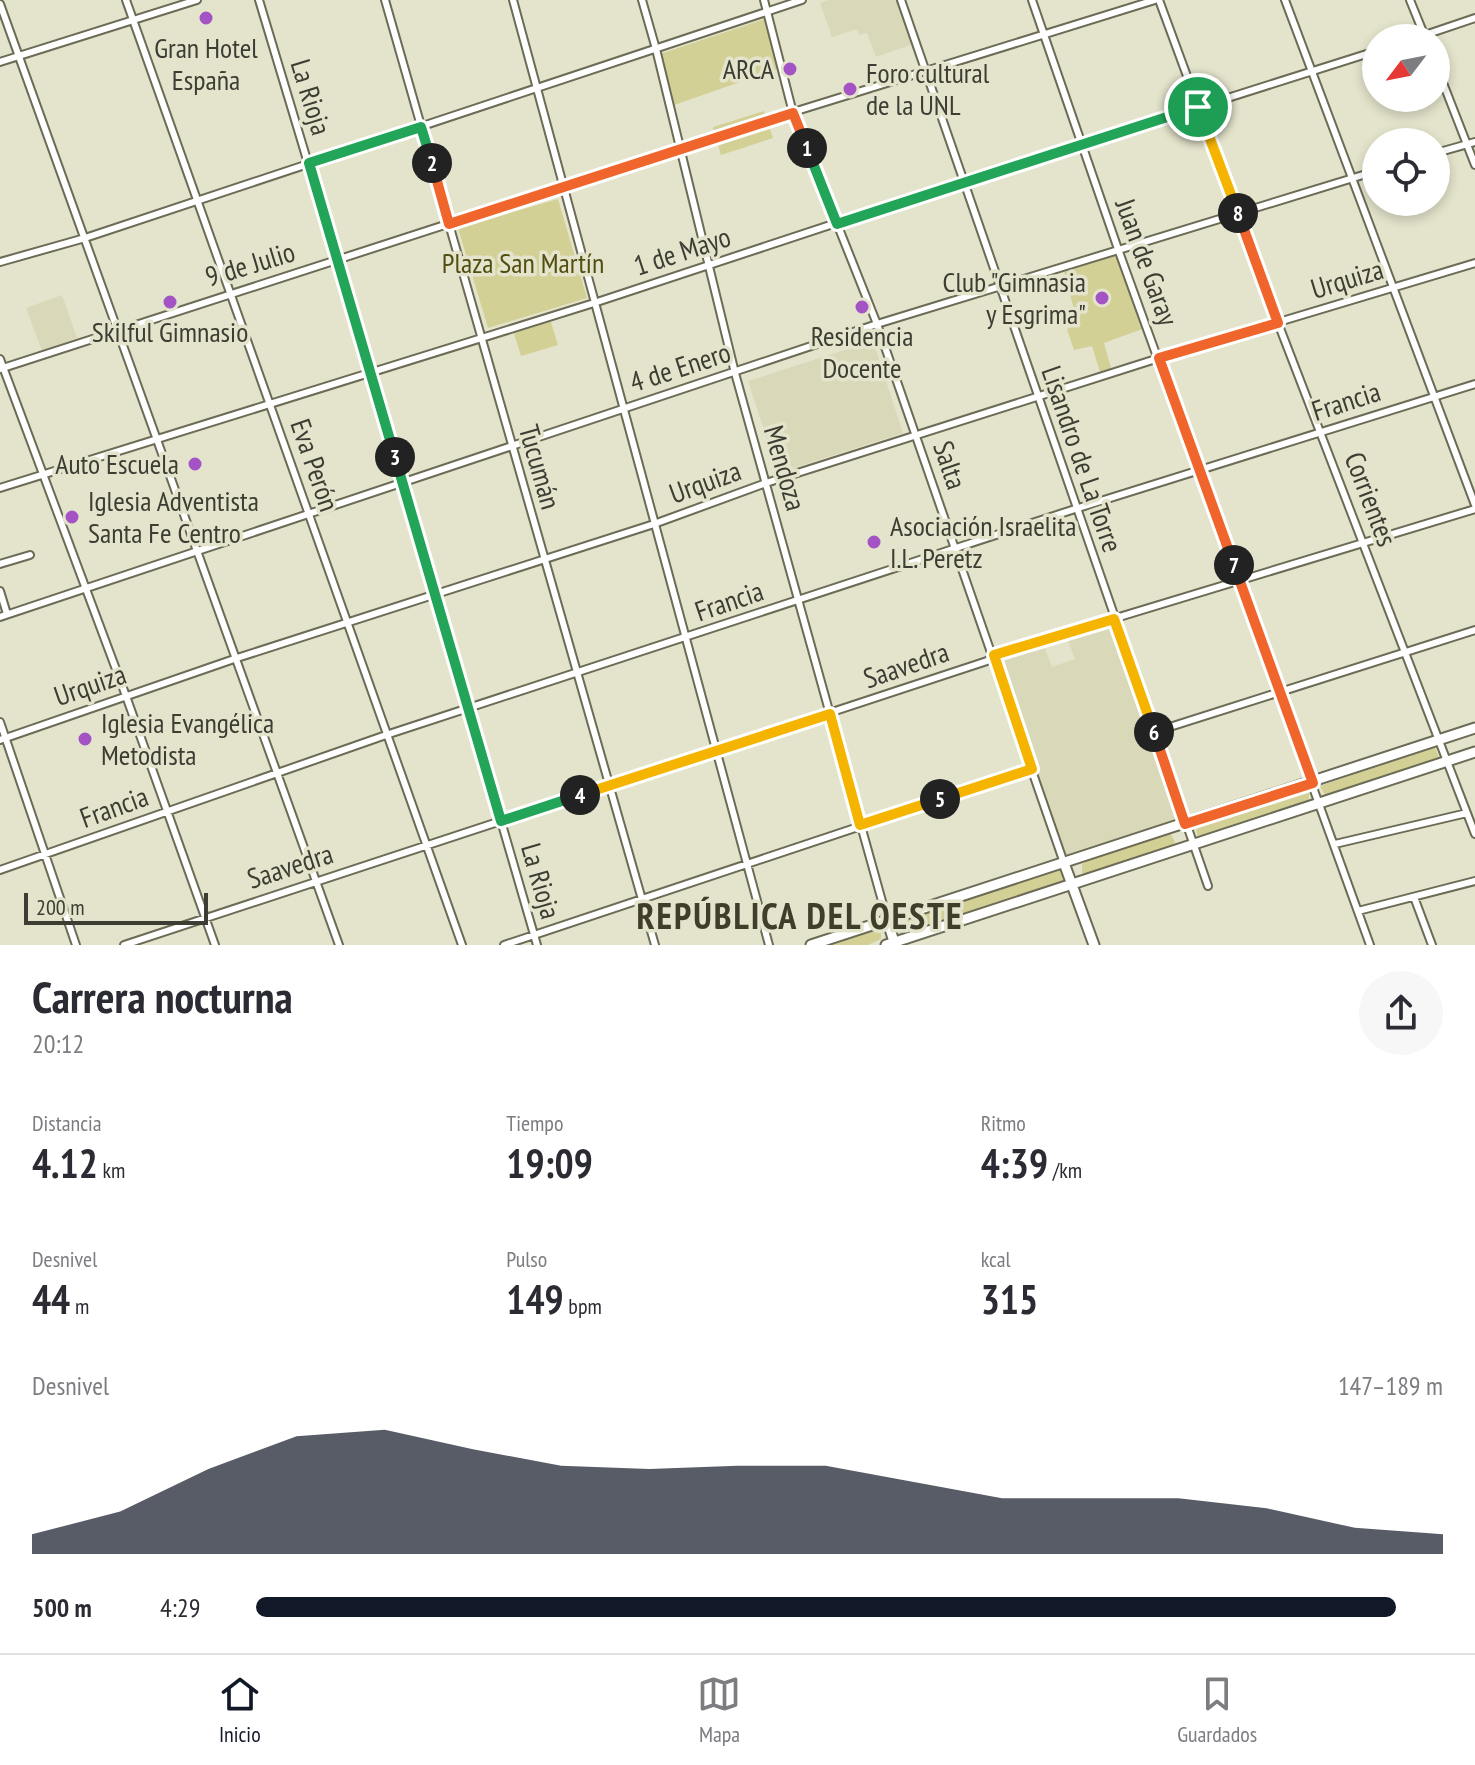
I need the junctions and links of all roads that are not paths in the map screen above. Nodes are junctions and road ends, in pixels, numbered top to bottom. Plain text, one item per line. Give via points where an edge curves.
1 (126, 0) edge
2 (197, 0) edge
3 (259, 0) edge
4 (385, 0) edge
5 (513, 0) edge
6 (642, 0) edge
7 (764, 0) edge
8 (802, 0) edge
9 (901, 0) edge
10 (1032, 0) edge
11 (1157, 0) edge
12 (1285, 0) edge
13 (1410, 0) edge
14 (0, 4) edge
15 (767, 12) junction
16 (1475, 18) edge
17 (133, 21) junction
18 (1420, 24) edge
19 (1450, 28) edge
20 (1045, 34) junction
21 (656, 49) junction
22 (1362, 55) edge
23 (19, 56) junction
24 (0, 62) edge
25 (1313, 71) junction
26 (927, 72) junction
27 (535, 88) junction
28 (1450, 96) edge
29 (1198, 107) junction
30 (793, 113) junction
31 (421, 127) junction
32 (1471, 143) edge
33 (1081, 144) junction
34 (1450, 149) edge
35 (680, 150) junction
36 (309, 163) junction
37 (1475, 165) edge
38 (1362, 175) edge
39 (1353, 178) junction
40 (966, 182) junction
41 (563, 187) junction
42 (197, 201) junction
43 (1238, 214) junction
44 (449, 224) junction
45 (837, 224) junction
46 (85, 238) junction
47 (1118, 249) junction
48 (337, 260) junction
49 (0, 262) edge
50 (1475, 263) edge
51 (708, 266) junction
52 (1000, 286) junction
53 (1395, 288) junction
54 (230, 293) junction
55 (594, 303) junction
56 (1278, 323) junction
57 (877, 324) junction
58 (118, 330) junction
59 (481, 337) junction
60 (1159, 358) junction
61 (0, 359) edge
62 (2, 368) edge
63 (371, 373) junction
64 (735, 373) junction
65 (1475, 384) edge
66 (1434, 396) junction
67 (1038, 398) junction
68 (271, 404) junction
69 (623, 408) junction
70 (1321, 433) junction
71 (917, 435) junction
72 (158, 440) junction
73 (511, 447) junction
74 (1200, 469) junction
75 (43, 474) junction
76 (402, 482) junction
77 (766, 483) junction
78 (0, 488) edge
79 (1475, 507) edge
80 (1075, 509) junction
81 (309, 513) junction
82 (654, 524) junction
83 (1365, 543) junction
84 (956, 548) junction
85 (199, 551) junction
86 (30, 555) dead end
87 (543, 558) junction
88 (0, 564) edge
89 (1240, 582) junction
90 (85, 588) junction
91 (0, 591) edge
92 (435, 593) junction
93 (798, 601) junction
94 (3, 616) edge
95 (1114, 619) junction
96 (347, 622) junction
97 (1475, 630) edge
98 (685, 639) junction
99 (1406, 652) junction
100 (994, 655) junction
101 (237, 658) junction
102 (577, 674) junction
103 (1279, 691) junction
104 (126, 696) junction
105 (468, 708) junction
106 (830, 714) junction
107 (0, 722) edge
108 (1475, 728) edge
109 (1154, 732) junction
110 (386, 735) junction
111 (3, 739) edge
112 (1439, 740) junction
113 (715, 750) junction
114 (1475, 752) edge
115 (1447, 761) junction
116 (1032, 769) junction
117 (278, 771) junction
118 (1313, 783) junction
119 (608, 786) junction
120 (1320, 803) junction
121 (167, 811) junction
122 (1467, 813) junction
123 (501, 821) junction
124 (1185, 824) junction
125 (860, 825) junction
126 (1475, 834) edge
127 (1194, 844) junction
128 (1335, 844) junction
129 (426, 845) junction
130 (45, 855) junction
131 (747, 863) junction
132 (1064, 863) junction
133 (0, 870) edge
134 (317, 880) junction
135 (1475, 881) edge
136 (1073, 884) junction
137 (1208, 886) dead end
138 (1414, 897) junction
139 (641, 898) junction
140 (1358, 911) junction
141 (206, 917) junction
142 (887, 919) junction
143 (534, 935) junction
144 (892, 944) edge
145 (76, 945) edge
146 (124, 945) edge
147 (215, 945) edge
148 (339, 945) edge
149 (462, 945) edge
150 (504, 945) edge
151 (537, 945) edge
152 (655, 945) edge
153 (769, 945) edge
154 (811, 945) edge
155 (1094, 945) edge
156 (1370, 945) edge
157 (1432, 945) edge

1 - 17 street, Eva Perón
2 - 17 street
3 - 36 street, La Rioja
4 - 31 street, Tucumán
5 - 27 street
6 - 21 street, Mendoza
7 - 15 street, Salta
8 - 15 street
9 - 26 street, Lisandro de La Torre
10 - 20 street, Juan de Garay
11 - 20 street, 9 de Julio
11 - 29 street, Corrientes
12 - 25 street
13 - 18 street
14 - 23 street
15 - 21 street
15 - 30 street, Salta
16 - 19 street
17 - 23 street
17 - 42 street, Eva Perón
20 - 26 street, 9 de Julio
20 - 33 street, Juan de Garay
21 - 27 street
21 - 35 street, Mendoza
22 - 25 street, 1 de Mayo
23 - 24 street
23 - 46 street
25 - 29 street, 1 de Mayo
25 - 39 street
26 - 30 street, 9 de Julio
26 - 40 street, Lisandro de La Torre
27 - 31 street
27 - 41 street
28 - 32 street
29 - 33 street, 1 de Mayo
29 - 43 street, Corrientes
30 - 35 street, 9 de Julio
30 - 45 street, Salta
31 - 36 street
31 - 44 street, Tucumán
32 - 34 street
32 - 37 street
33 - 40 street, 1 de Mayo
33 - 47 street, Juan de Garay
35 - 41 street, 9 de Julio
35 - 51 street, Mendoza
36 - 42 street
36 - 48 street, La Rioja
38 - 39 street, 4 de Enero
39 - 43 street, 4 de Enero
39 - 53 street
40 - 45 street, 1 de Mayo
40 - 52 street, Lisandro de La Torre
41 - 44 street, 9 de Julio
41 - 55 street
42 - 46 street
42 - 54 street, Eva Perón
43 - 47 street, 4 de Enero
43 - 56 street, Corrientes
44 - 48 street, 9 de Julio
44 - 59 street, Tucumán
45 - 51 street, 1 de Mayo
45 - 57 street, Salta
46 - 49 street
46 - 58 street
47 - 52 street, 4 de Enero
47 - 60 street, Juan de Garay
48 - 54 street, 9 de Julio
48 - 63 street, La Rioja
50 - 53 street, Urquiza
51 - 55 street, 1 de Mayo
51 - 64 street, Mendoza
52 - 57 street, 4 de Enero
52 - 67 street, Lisandro de La Torre
53 - 56 street, Urquiza
53 - 66 street
54 - 58 street, 9 de Julio
54 - 68 street, Eva Perón
55 - 59 street, 1 de Mayo
55 - 69 street
56 - 60 street, Urquiza
56 - 70 street, Corrientes
57 - 64 street, 4 de Enero
57 - 71 street, Salta
58 - 62 street, 9 de Julio
58 - 72 street
59 - 63 street, 1 de Mayo
59 - 73 street, Tucumán
60 - 67 street, Urquiza
60 - 74 street, Juan de Garay
61 - 62 street
62 - 75 street
63 - 68 street, 1 de Mayo
63 - 76 street, La Rioja
64 - 69 street, 4 de Enero
64 - 77 street, Mendoza
65 - 66 street, Francia
66 - 70 street, Francia
66 - 79 street
67 - 71 street, Urquiza
67 - 80 street, Lisandro de La Torre
68 - 72 street, 1 de Mayo
68 - 81 street, Eva Perón
69 - 73 street, 4 de Enero
69 - 82 street
70 - 74 street, Francia
70 - 83 street, Corrientes
71 - 77 street, Urquiza
71 - 84 street, Salta
72 - 75 street, 1 de Mayo
72 - 85 street
73 - 76 street, 4 de Enero
73 - 87 street, Tucumán
74 - 80 street, Francia
74 - 89 street, Juan de Garay
75 - 78 street, 1 de Mayo
75 - 90 street
76 - 81 street, 4 de Enero
76 - 92 street, La Rioja
77 - 82 street, Urquiza
77 - 93 street, Mendoza
79 - 83 street, Saavedra
80 - 84 street, Francia
80 - 95 street, Lisandro de La Torre
81 - 85 street, 4 de Enero
81 - 96 street, Eva Perón
82 - 87 street, Urquiza
82 - 98 street
83 - 89 street, Saavedra
83 - 99 street, Corrientes
84 - 93 street, Francia
84 - 100 street, Salta
85 - 90 street, 4 de Enero
85 - 101 street
86 - 88 street
87 - 92 street, Urquiza
87 - 102 street, Tucumán
89 - 95 street, Saavedra
89 - 103 street, Juan de Garay
90 - 94 street, 4 de Enero
90 - 104 street
91 - 94 street
92 - 96 street, Urquiza
92 - 105 street, La Rioja
93 - 98 street, Francia
93 - 106 street, Mendoza
95 - 100 street, Saavedra
95 - 109 street, Lisandro de La Torre
96 - 101 street, Urquiza
96 - 110 street, Eva Perón
97 - 99 street
98 - 102 street, Francia
98 - 113 street
99 - 103 street
99 - 112 street, Corrientes
100 - 106 street, Saavedra
100 - 116 street, Salta
101 - 104 street, Urquiza
101 - 117 street
102 - 105 street, Francia
102 - 119 street, Tucumán
103 - 109 street
103 - 118 street, Juan de Garay
104 - 111 street, Urquiza
104 - 121 street
105 - 110 street, Francia
105 - 123 street, La Rioja
106 - 113 street, Saavedra
106 - 125 street, Mendoza
107 - 111 street
108 - 112 main road
109 - 124 street, Lisandro de La Torre
110 - 117 street, Francia
110 - 129 street, Eva Perón
111 - 130 street
112 - 115 street, Corrientes
112 - 118 main road
113 - 119 street, Saavedra
113 - 131 street
114 - 115 main road
115 - 120 main road
115 - 122 street, Corrientes
116 - 125 street
116 - 132 street, Salta
117 - 121 street, Francia
117 - 134 street
118 - 120 street, Juan de Garay
118 - 124 main road
119 - 123 street, Saavedra
119 - 139 street, Tucumán
120 - 127 main road
120 - 128 street, Juan de Garay
121 - 130 street, Francia
121 - 141 street
122 - 126 street, Corrientes
122 - 128 street
123 - 129 street, Saavedra
123 - 143 street, La Rioja
124 - 127 street, Lisandro de La Torre
124 - 132 main road
125 - 131 street
125 - 142 street, Mendoza
127 - 136 main road
127 - 137 street, Lisandro de La Torre
128 - 140 street, Juan de Garay
129 - 134 street, Saavedra
129 - 149 street, Eva Perón
130 - 133 street, Francia
130 - 145 street
131 - 139 street
131 - 153 street
132 - 136 main road, Salta
132 - 142 main road
134 - 141 street, Saavedra
134 - 148 street
135 - 138 street
136 - 144 main road
136 - 155 main road, Salta
138 - 140 street
138 - 157 street
139 - 143 street
139 - 152 street, Tucumán
140 - 156 street, Juan de Garay
141 - 146 street, Saavedra
141 - 147 street
142 - 144 main road, Mendoza
142 - 154 main road
143 - 150 street
143 - 151 street, La Rioja

